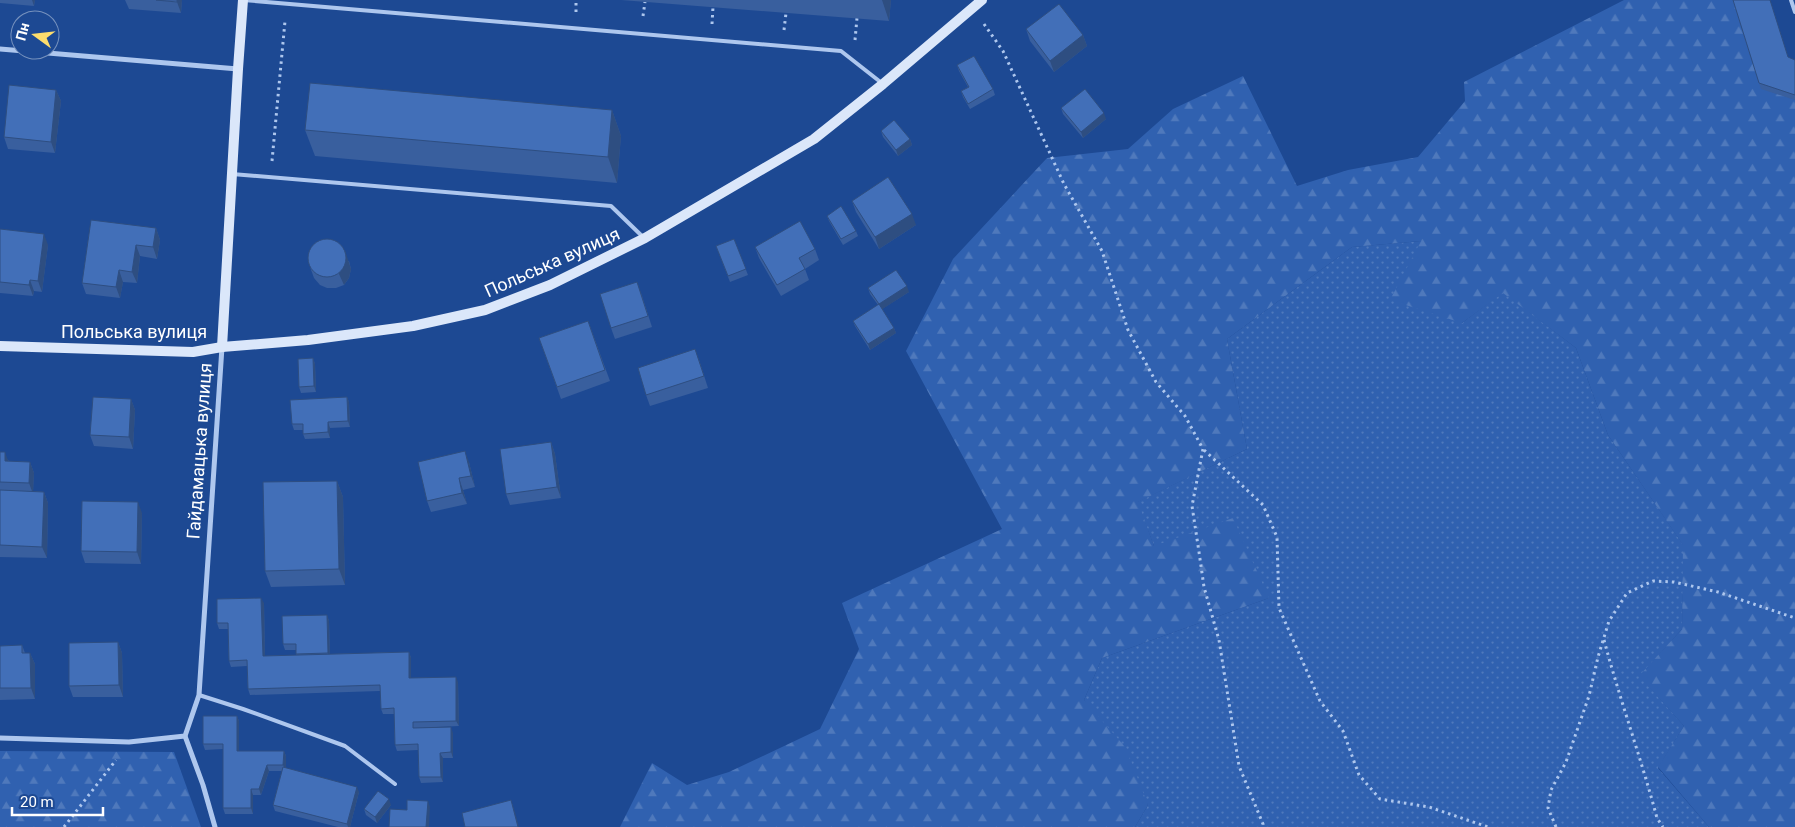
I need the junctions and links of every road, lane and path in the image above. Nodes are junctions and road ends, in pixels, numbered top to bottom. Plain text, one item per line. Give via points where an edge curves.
1 (243, 0) edge
2 (982, 0) edge
3 (1791, 0) edge
4 (286, 5) junction
5 (972, 8) junction
6 (1795, 12) edge
7 (0, 48) edge
8 (238, 69) junction
9 (883, 84) junction
10 (232, 174) junction
11 (271, 177) junction
12 (645, 238) junction
13 (0, 346) edge
14 (222, 347) junction
15 (1203, 449) junction
16 (1795, 618) edge
17 (1604, 639) junction
18 (199, 695) junction
19 (185, 736) junction
20 (0, 738) edge
21 (129, 742) junction
22 (395, 784) dead end
23 (64, 827) edge
24 (215, 827) edge
25 (1263, 827) edge
26 (1488, 827) edge
27 (1556, 827) edge
28 (1663, 827) edge

1 - 4 lane
1 - 8 street, Гайдамацька вулиця
2 - 5 street, Польська вулиця
3 - 6 lane
4 - 9 lane via 841,52
4 - 11 path
5 - 9 street, Польська вулиця
5 - 15 path via 1003,51 1064,184 1102,251 1128,330 1156,382 1185,416
7 - 8 street
8 - 10 street, Гайдамацька вулиця
9 - 12 street, Польська вулиця via 814,140
10 - 11 lane
10 - 14 street, Гайдамацька вулиця
11 - 12 lane via 611,206
12 - 14 street, Польська вулиця via 550,285 485,310 412,326
13 - 14 street, Польська вулиця via 193,352
14 - 18 street, Гайдамацька вулиця
15 - 25 path via 1192,506 1204,587 1219,640 1238,766
15 - 26 path via 1264,505 1276,537 1279,608 1320,701 1342,731 1359,775 1380,799 1429,807
16 - 17 path via 1718,592 1674,582 1653,581 1627,593 1609,621
17 - 27 path via 1566,762 1551,790 1548,808
17 - 28 path via 1657,818
18 - 19 street, Гайдамацька вулиця
18 - 22 lane via 345,746
19 - 21 street
19 - 24 street
20 - 21 street
21 - 23 path

